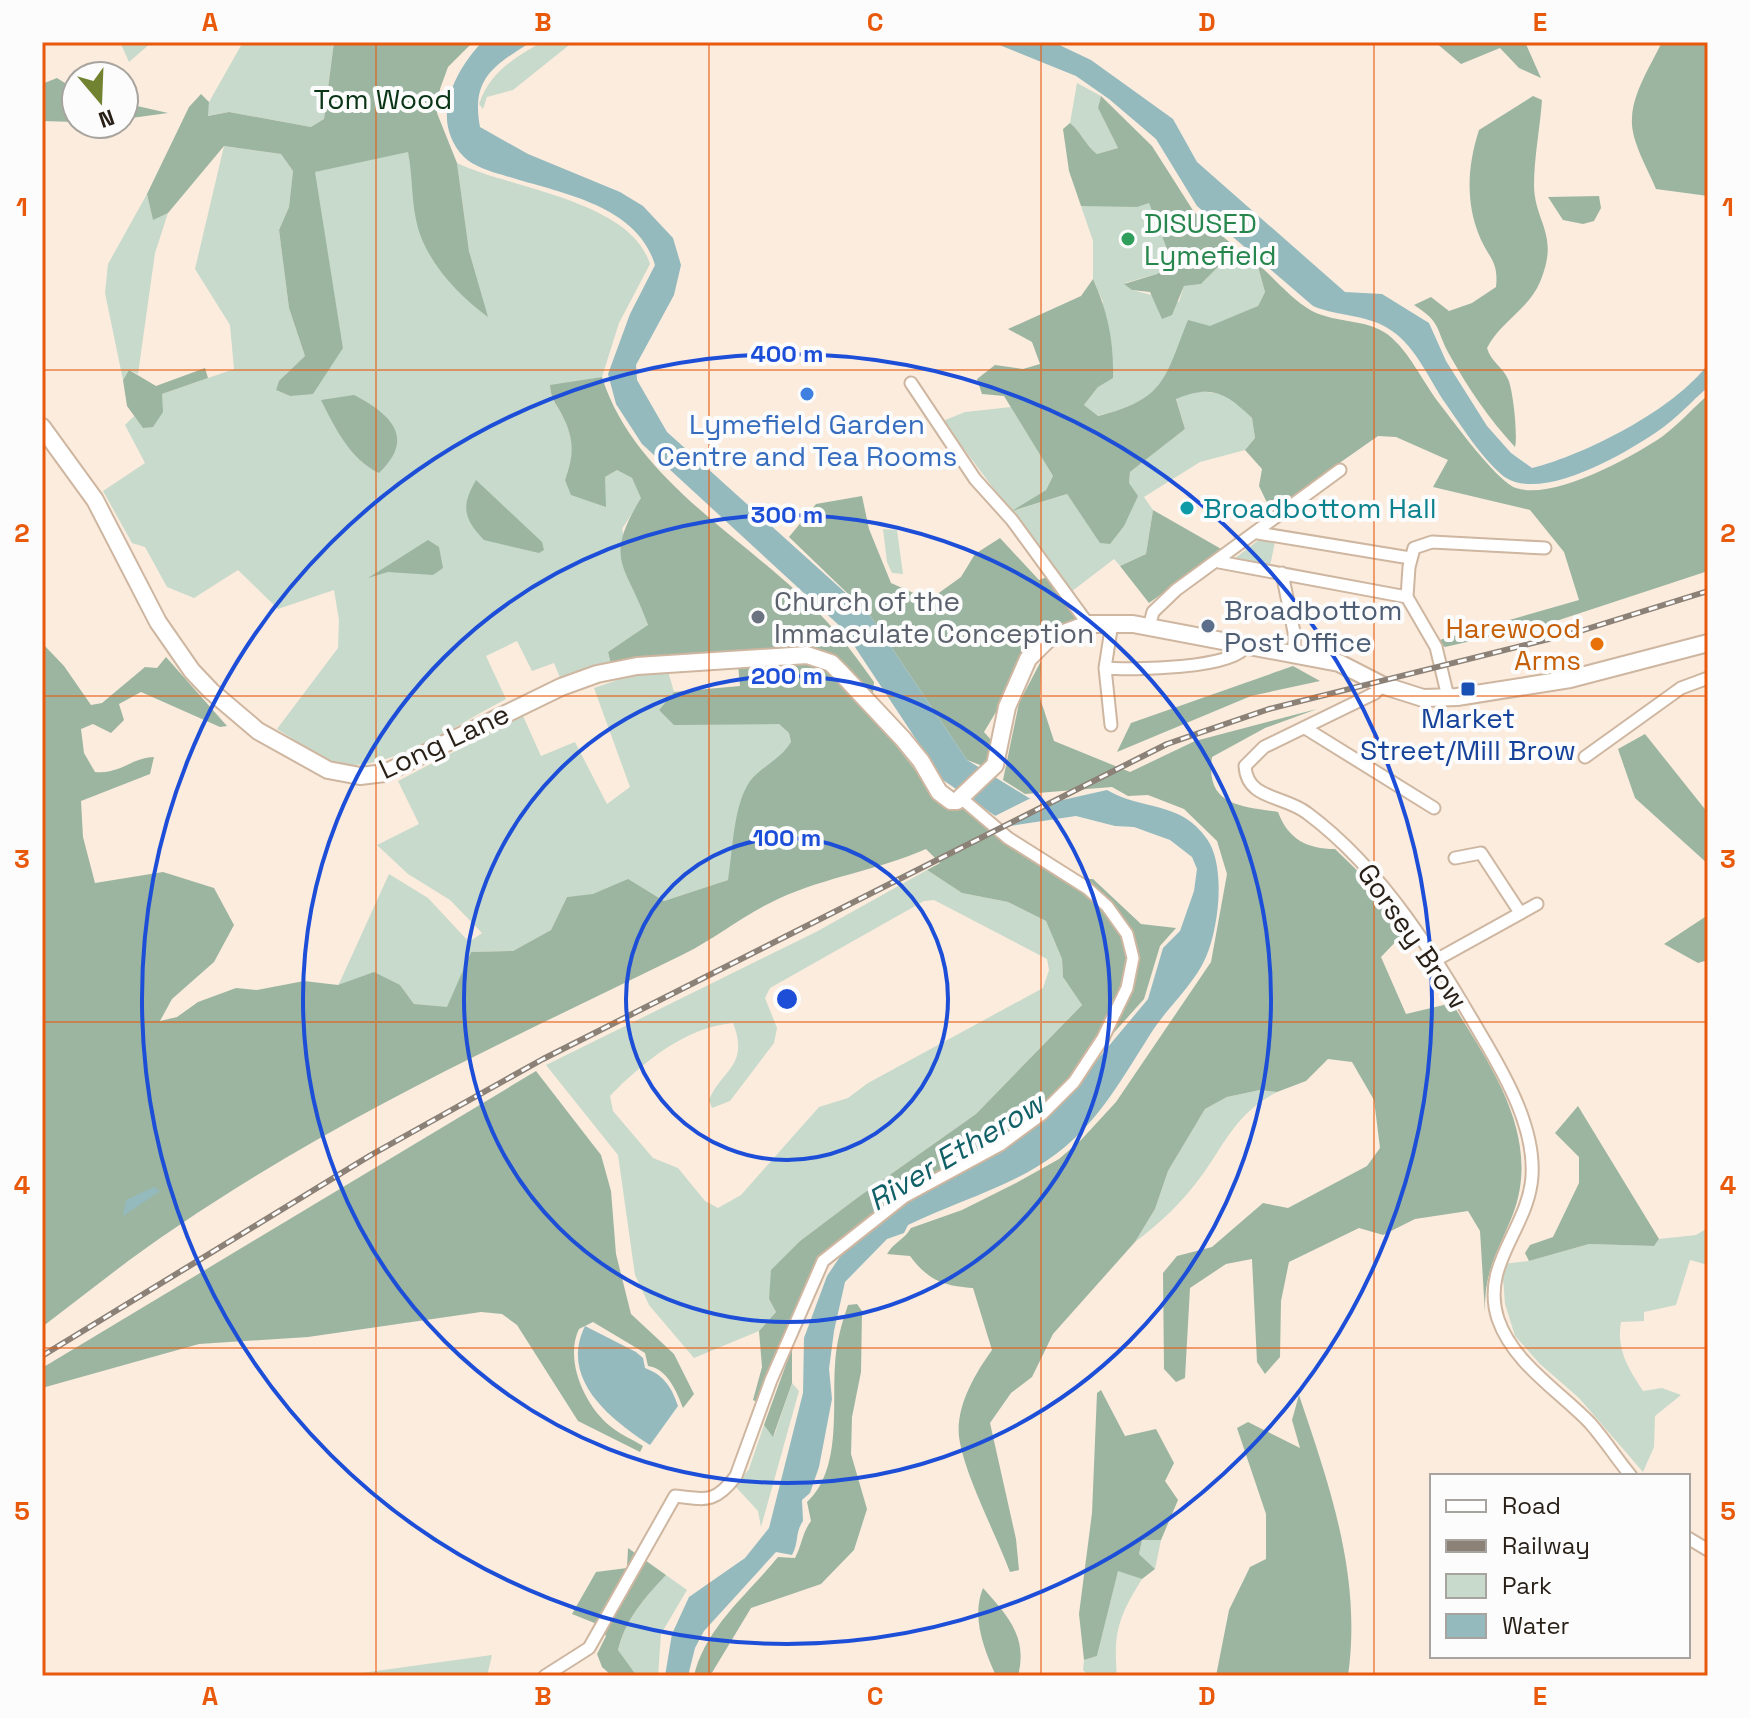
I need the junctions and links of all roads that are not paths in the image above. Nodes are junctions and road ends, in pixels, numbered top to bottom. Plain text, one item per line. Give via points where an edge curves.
1 (911, 383) dead end
2 (42, 427) edge
3 (1340, 470) dead end
4 (1258, 533) junction
5 (1545, 548) dead end
6 (1410, 558) junction
7 (1219, 562) junction
8 (1282, 573) junction
9 (1407, 597) junction
10 (1112, 623) junction
11 (1088, 624) junction
12 (1149, 627) junction
13 (1708, 643) edge
14 (1246, 646) junction
15 (1294, 654) junction
16 (1105, 668) junction
17 (1708, 678) edge
18 (1382, 685) junction
19 (1448, 697) junction
20 (1111, 725) dead end
21 (1305, 728) junction
22 (1585, 757) dead end
23 (956, 797) junction
24 (1434, 808) dead end
25 (1455, 858) dead end
26 (1537, 904) dead end
27 (1519, 911) junction
28 (1436, 960) junction
29 (1629, 1474) edge
30 (1690, 1539) edge
31 (1708, 1550) edge
32 (545, 1676) edge

1 - 11 street via 975,479
2 - 23 street, Long Lane via 101,509 158,622 192,671 258,731 328,770 360,776 385,773 597,674 637,666 807,655 831,663
3 - 4 street
4 - 6 street
4 - 7 street
5 - 6 street via 1432,542 1418,545
6 - 9 street
7 - 8 street
7 - 12 street via 1176,590 1153,612
8 - 9 street
8 - 15 street
9 - 19 street via 1436,647
10 - 11 street
10 - 12 street
10 - 16 street
11 - 23 street via 1048,639 1028,659 1007,706 993,767
12 - 14 street
13 - 19 street via 1584,676
14 - 15 street
14 - 16 street via 1236,656 1167,669
15 - 18 street via 1348,666
16 - 20 street
17 - 22 street via 1681,688
18 - 19 street via 1407,695
18 - 21 street, Gorsey Brow
21 - 24 street
21 - 28 street, Gorsey Brow via 1251,757 1245,766 1250,786 1301,808 1368,865
23 - 32 street via 1107,906 1127,934 1133,958 1127,988 1074,1082 1042,1114 1000,1145 904,1197 823,1261 736,1476 725,1489 702,1500 671,1500 585,1657
25 - 27 street via 1481,853
26 - 27 street
27 - 28 street
28 - 29 street, Gorsey Brow via 1510,1082 1526,1135 1532,1175 1522,1216 1494,1278 1499,1321 1518,1353 1591,1425
30 - 31 street

